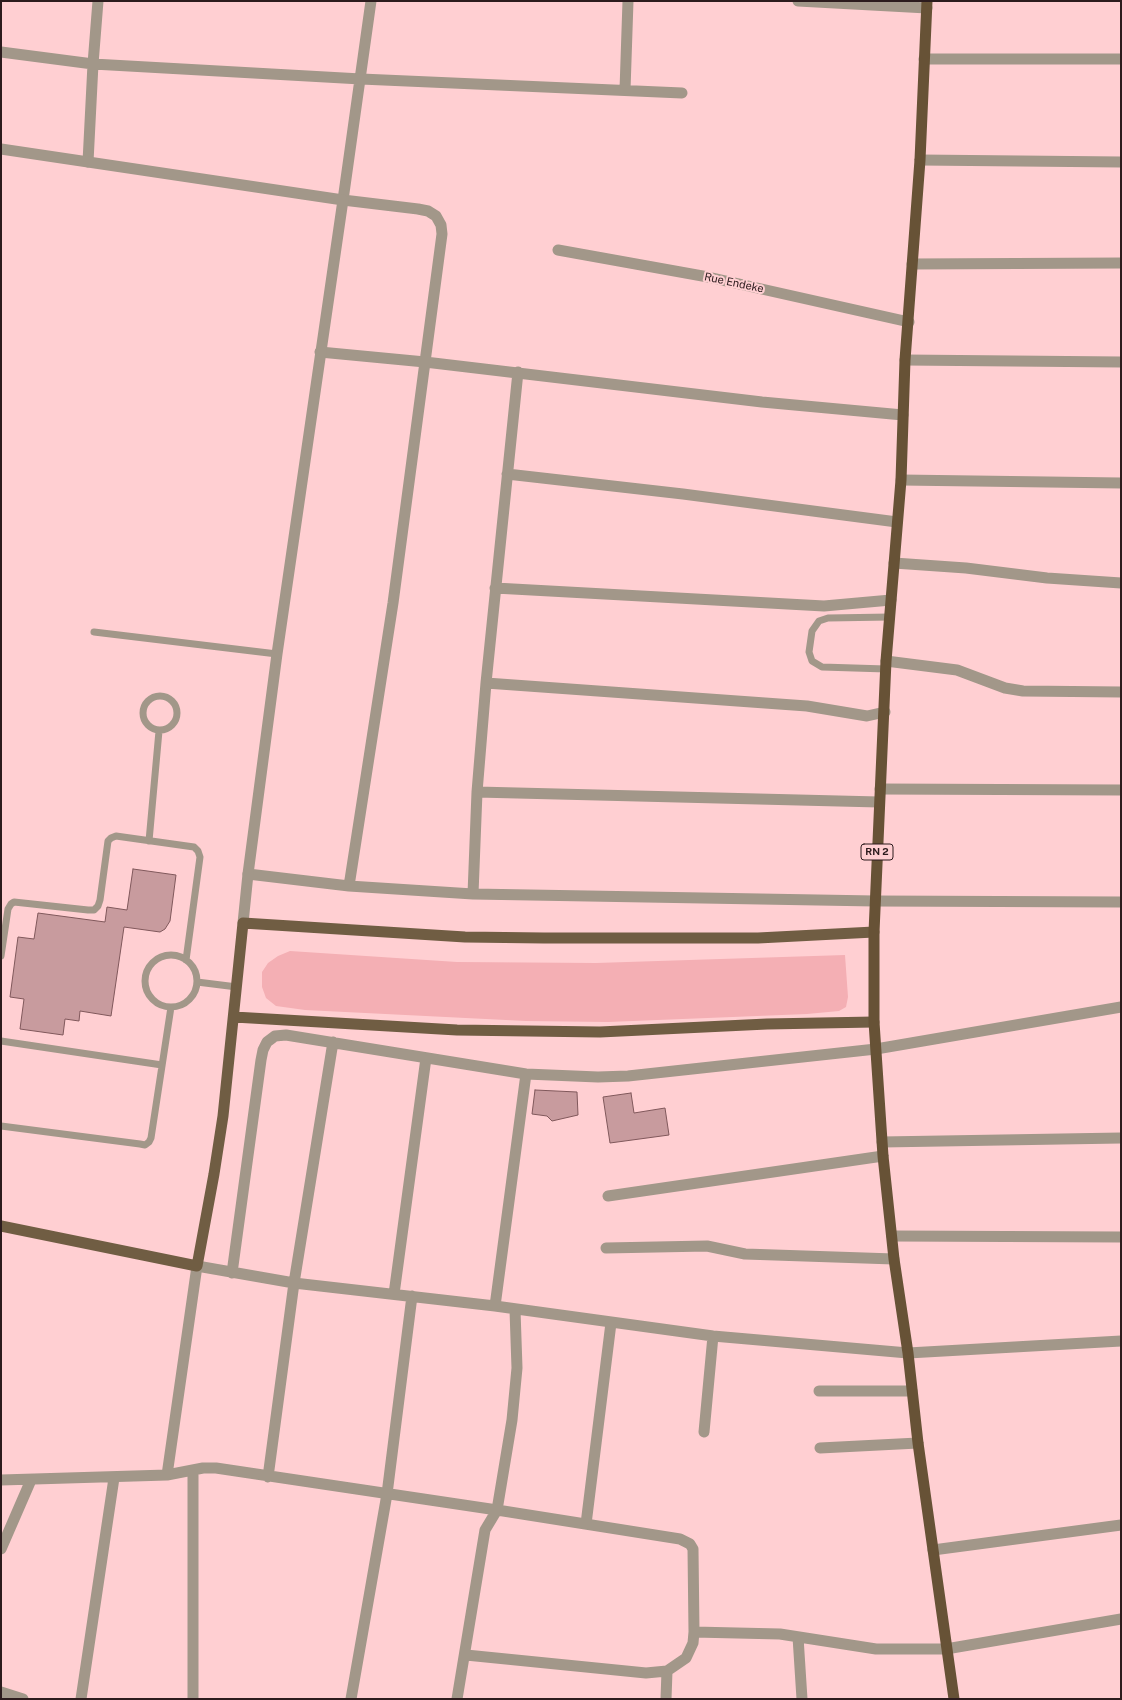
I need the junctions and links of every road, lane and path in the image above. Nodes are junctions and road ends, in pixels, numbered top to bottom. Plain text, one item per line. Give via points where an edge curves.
1 (98, 1) edge
2 (371, 1) edge
3 (628, 1) edge
4 (798, 1) edge
5 (927, 4) edge
6 (1, 52) edge
7 (924, 59) junction
8 (1121, 59) edge
9 (93, 64) junction
10 (361, 79) junction
11 (625, 90) junction
12 (682, 93) dead end
13 (1, 149) edge
14 (920, 160) junction
15 (88, 162) junction
16 (1121, 162) edge
17 (343, 200) junction
18 (558, 250) dead end
19 (1121, 263) edge
20 (912, 264) junction
21 (909, 322) junction
22 (320, 352) junction
23 (905, 360) junction
24 (425, 362) junction
25 (1121, 362) edge
26 (518, 372) junction
27 (903, 415) junction
28 (507, 474) junction
29 (901, 480) junction
30 (1121, 483) edge
31 (897, 522) junction
32 (894, 563) junction
33 (1121, 583) edge
34 (495, 588) junction
35 (891, 600) junction
36 (890, 617) junction
37 (94, 632) dead end
38 (277, 654) junction
39 (886, 665) junction
40 (486, 683) junction
41 (1121, 692) edge
42 (885, 712) junction
43 (160, 731) junction
44 (880, 789) junction
45 (1121, 790) edge
46 (477, 792) junction
47 (879, 802) junction
48 (149, 841) junction
49 (248, 874) junction
50 (349, 886) junction
51 (472, 894) junction
52 (875, 901) junction
53 (1121, 902) edge
54 (243, 923) junction
55 (874, 932) junction
56 (2, 941) edge
57 (1, 956) edge
58 (186, 960) junction
59 (197, 982) junction
60 (237, 987) junction
61 (171, 1007) junction
62 (1121, 1007) edge
63 (234, 1017) junction
64 (874, 1022) junction
65 (1, 1041) edge
66 (333, 1042) junction
67 (876, 1049) junction
68 (426, 1058) junction
69 (162, 1065) junction
70 (526, 1074) junction
71 (1, 1126) edge
72 (1121, 1138) edge
73 (882, 1142) junction
74 (883, 1156) junction
75 (608, 1196) dead end
76 (1, 1226) edge
77 (892, 1236) junction
78 (1121, 1237) edge
79 (606, 1248) dead end
80 (894, 1259) junction
81 (197, 1266) junction
82 (232, 1273) junction
83 (294, 1283) junction
84 (394, 1294) junction
85 (412, 1296) junction
86 (495, 1306) junction
87 (515, 1310) junction
88 (611, 1323) junction
89 (713, 1336) junction
90 (1121, 1341) edge
91 (908, 1353) junction
92 (912, 1391) junction
93 (819, 1392) dead end
94 (704, 1432) dead end
95 (918, 1443) junction
96 (820, 1448) dead end
97 (193, 1470) junction
98 (167, 1475) junction
99 (268, 1477) junction
100 (114, 1478) junction
101 (1, 1480) edge
102 (31, 1480) junction
103 (387, 1494) junction
104 (497, 1510) junction
105 (586, 1524) junction
106 (1121, 1525) edge
107 (1, 1549) edge
108 (933, 1550) junction
109 (1121, 1619) edge
110 (694, 1632) junction
111 (798, 1637) junction
112 (946, 1649) junction
113 (466, 1654) junction
114 (667, 1671) junction
115 (1, 1692) edge
116 (23, 1699) edge
117 (81, 1699) edge
118 (193, 1699) edge
119 (350, 1699) edge
120 (457, 1699) edge
121 (666, 1699) edge
122 (802, 1699) edge
123 (954, 1699) edge

1 - 9 street
2 - 10 street
3 - 11 street
4 - 5 street
5 - 7 highway, RN 2
6 - 9 street
7 - 8 street
7 - 14 highway, RN 2
9 - 10 street
9 - 15 street
10 - 11 street
10 - 17 street
11 - 12 street
13 - 15 street
14 - 16 street
14 - 20 highway, RN 2
15 - 17 street
17 - 22 street
17 - 24 street via 428,211 436,216 441,225 442,234
18 - 21 street, Rue Endeke via 708,277
19 - 20 street
20 - 21 highway, RN 2
21 - 23 highway, RN 2
22 - 24 street
22 - 38 street
23 - 25 street
23 - 27 highway, RN 2
24 - 26 street
24 - 50 street via 393,603
26 - 27 street via 755,401
26 - 28 street
27 - 29 highway, RN 2
28 - 31 street
28 - 34 street
29 - 30 street
29 - 31 highway, RN 2
31 - 32 highway, RN 2
32 - 33 street
32 - 35 highway, RN 2
34 - 35 street via 824,606
34 - 40 street
35 - 36 highway, RN 2
36 - 39 highway, RN 2
36 - 39 lane via 828,618 819,621 812,631 809,652 812,661 822,667
37 - 38 lane
38 - 49 street
39 - 41 street via 957,670 1004,688 1023,691
39 - 42 highway, RN 2
40 - 42 street via 807,706 867,716
40 - 46 street
42 - 44 highway, RN 2
43 - 43 lane via 169,728 178,716 174,702 161,696 151,698 143,710 146,724
43 - 48 lane
44 - 45 street
44 - 47 highway, RN 2
46 - 47 street
46 - 51 street
47 - 52 highway, RN 2
48 - 56 lane via 116,836 108,841 100,900 94,910 20,901 11,904
48 - 58 lane via 194,848 200,857
49 - 50 street
49 - 54 street
50 - 51 street
51 - 52 street
52 - 53 street
52 - 55 highway, RN 2
54 - 55 main road via 465,937 529,938 758,938
54 - 60 main road
55 - 64 highway, RN 2
56 - 57 lane
58 - 59 lane via 194,970
58 - 61 lane via 179,957 164,957 152,964 148,970 148,992 157,1003
59 - 60 lane
59 - 61 lane via 192,997
60 - 63 main road
61 - 69 lane
62 - 67 street
63 - 64 main road via 457,1030 600,1032
63 - 81 main road via 214,1174
64 - 67 highway, RN 2
65 - 69 lane
66 - 68 street
66 - 82 street via 279,1034 270,1038 263,1050
66 - 83 street
67 - 70 street via 628,1076
67 - 73 highway, RN 2
68 - 70 street
68 - 84 street
69 - 71 lane via 151,1138 145,1144
70 - 86 street
72 - 73 street
73 - 74 highway, RN 2
74 - 75 street
74 - 77 highway, RN 2
76 - 81 main road
77 - 78 street
77 - 80 highway, RN 2
79 - 80 street via 707,1246 745,1254
80 - 91 highway, RN 2
81 - 82 street
81 - 98 street
82 - 83 street
83 - 84 street
83 - 99 street
84 - 85 street
85 - 86 street
85 - 103 street
86 - 87 street
87 - 88 street
87 - 104 street via 517,1368 512,1420
88 - 89 street
88 - 105 street
89 - 91 street
89 - 94 street
90 - 91 street
91 - 92 highway, RN 2
92 - 93 street
92 - 95 highway, RN 2
95 - 96 street
95 - 108 highway, RN 2
97 - 98 street
97 - 99 street via 216,1468
97 - 118 street
98 - 100 street
99 - 103 street
100 - 102 street
100 - 117 street
101 - 102 street
102 - 107 street
103 - 104 street
103 - 119 street
104 - 105 street
104 - 113 street via 485,1530
105 - 110 street via 680,1539 690,1544 693,1549
106 - 108 street
108 - 112 highway, RN 2
109 - 112 street
110 - 111 street via 780,1634
110 - 114 street via 693,1643 686,1658
111 - 112 street via 876,1648
111 - 122 street
112 - 123 highway, RN 2
113 - 114 street via 646,1673
113 - 120 street
114 - 121 street
115 - 116 street

